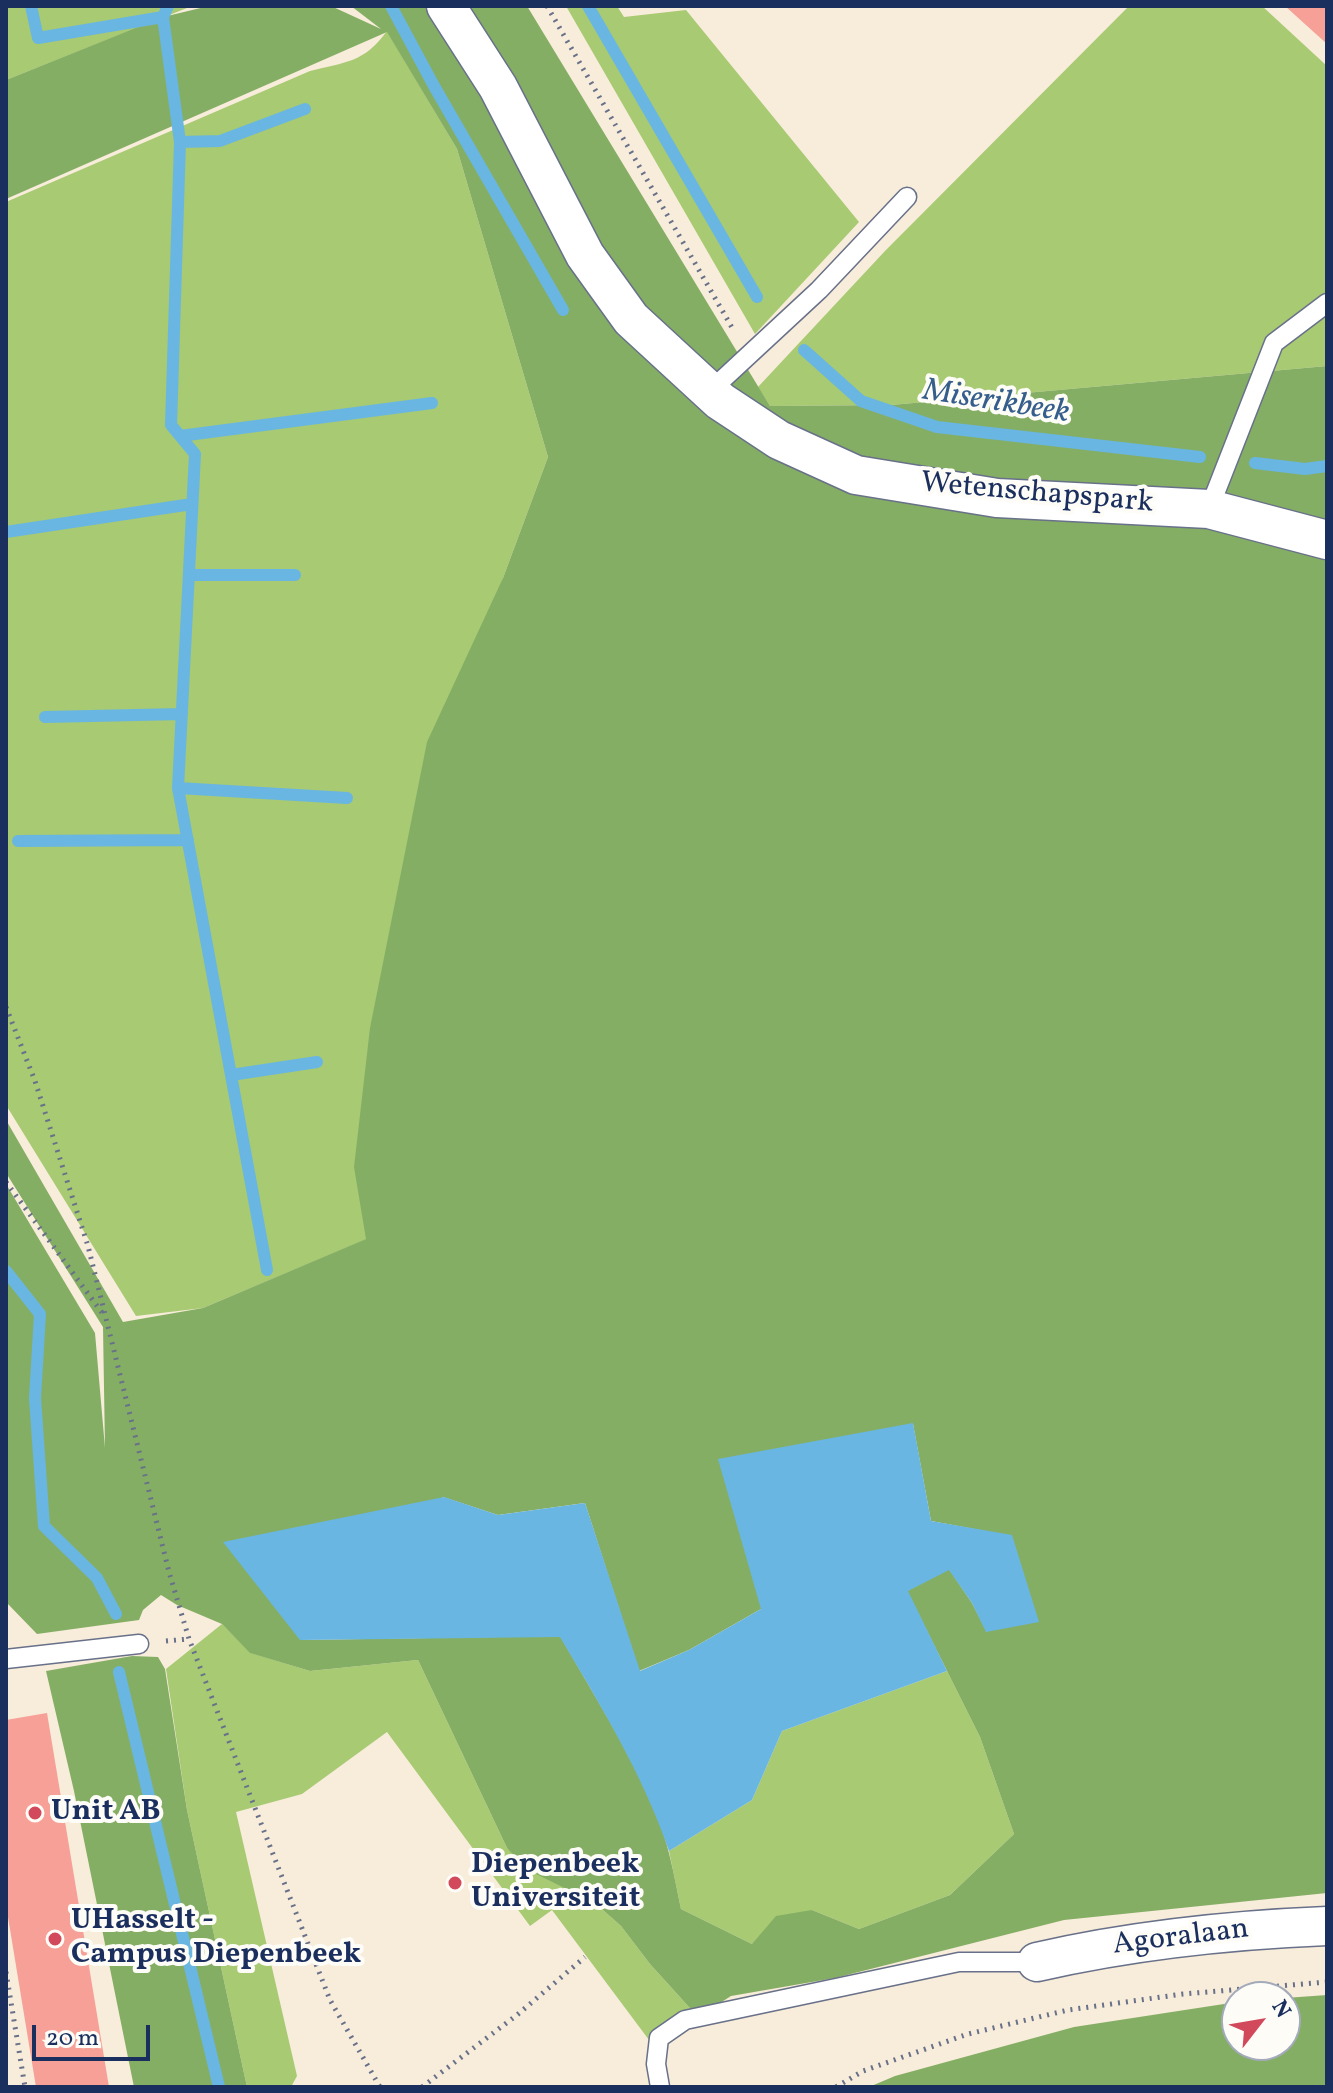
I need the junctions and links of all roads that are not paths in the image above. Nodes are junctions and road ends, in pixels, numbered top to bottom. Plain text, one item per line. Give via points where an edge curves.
1 (446, 6) edge
2 (907, 197) dead end
3 (1327, 303) edge
4 (709, 392) junction
5 (1209, 509) junction
6 (1327, 540) edge
7 (139, 1644) dead end
8 (6, 1659) edge
9 (1327, 1926) edge
10 (1037, 1962) joint
11 (660, 2087) edge

1 - 4 street, Wetenschapspark via 498,87 585,255 631,319
2 - 4 lane via 819,290
3 - 5 lane via 1274,343
4 - 5 street, Wetenschapspark via 779,440 856,475 997,498
5 - 6 street, Wetenschapspark
7 - 8 lane
9 - 10 street, Agoralaan via 1160,1938
10 - 11 lane via 959,1962 685,2020 659,2038

